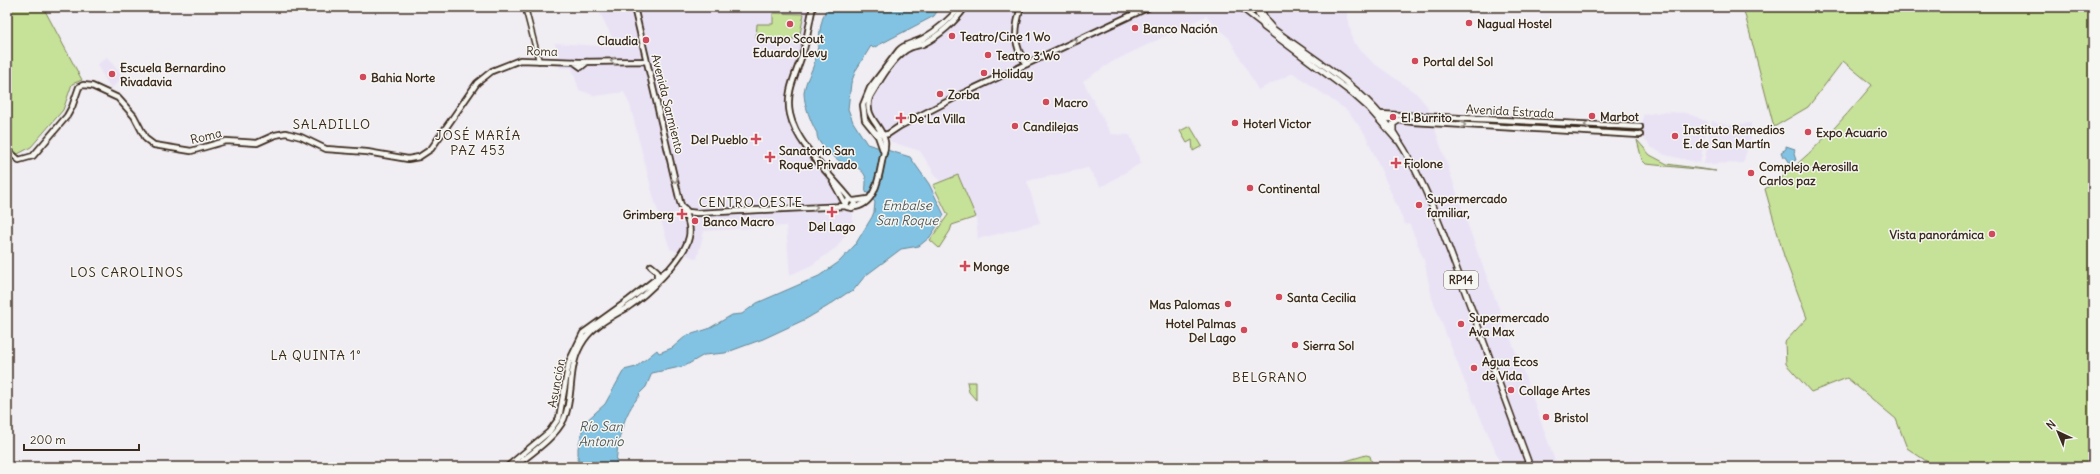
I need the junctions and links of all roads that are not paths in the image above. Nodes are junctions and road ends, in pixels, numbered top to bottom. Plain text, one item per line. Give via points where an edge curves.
1 (525, 7) edge
2 (634, 7) edge
3 (813, 7) edge
4 (960, 7) edge
5 (965, 7) edge
6 (1021, 7) edge
7 (1149, 7) edge
8 (1240, 7) edge
9 (1258, 8) edge
10 (1248, 12) junction
11 (1262, 24) junction
12 (646, 60) junction
13 (539, 61) junction
14 (1027, 64) junction
15 (1365, 105) junction
16 (1381, 116) junction
17 (1399, 120) junction
18 (1562, 124) junction
19 (1640, 127) dead end
20 (1393, 131) junction
21 (1562, 131) junction
22 (890, 132) junction
23 (876, 133) junction
24 (882, 135) junction
25 (1640, 135) dead end
26 (1398, 140) junction
27 (7, 150) edge
28 (884, 152) junction
29 (829, 175) junction
30 (868, 199) junction
31 (852, 200) junction
32 (681, 205) junction
33 (846, 206) junction
34 (853, 207) junction
35 (697, 214) junction
36 (689, 222) junction
37 (651, 266) dead end
38 (669, 269) junction
39 (657, 276) junction
40 (520, 459) junction
41 (507, 467) edge
42 (514, 467) edge
43 (1530, 467) edge

1 - 13 street
2 - 12 main road, Avenida Sarmiento
3 - 29 main road via 803,53 791,86 789,111 802,140
4 - 23 main road via 948,20 924,38 901,47 870,88 864,100 863,114 866,123
5 - 24 main road via 942,31 924,43 909,47 901,53 874,91 868,109
6 - 14 main road via 1015,26 1020,55
14 -> 7 main road
8 - 10 street
9 - 10 street via 1254,14
9 - 11 main road
9 - 16 main road, RP14 via 1273,28 1344,82
10 - 11 street
11 - 15 main road, RP14
12 -> 13 main road, Roma via 580,64
12 -> 32 main road, Avenida Sarmiento
13 - 27 main road, Roma via 514,62 482,77 435,145 425,154 413,159 326,149 286,133 257,143 226,141 191,151 154,145 146,139 123,102 109,93 87,85 79,87 70,111 33,156 19,160
14 - 22 main road via 960,95
15 - 16 main road
15 - 26 main road, RP14
16 - 17 main road, Avenida Estrada
16 - 18 main road, Avenida Estrada
16 - 20 main road, RP14
17 - 20 main road via 1394,123
17 -> 21 main road, Avenida Estrada
19 -> 18 main road, Avenida Estrada
18 - 21 main road
20 - 26 main road, RP14
21 - 25 main road, Avenida Estrada
22 - 24 main road
22 - 28 main road
23 - 24 main road
23 - 28 main road
24 - 28 main road
26 - 43 main road, RP14 via 1435,212
28 - 30 main road via 876,187
29 - 31 main road
29 - 33 main road
30 - 31 main road
30 - 34 main road via 863,205
31 - 33 main road via 846,201
31 - 34 main road
32 - 35 main road via 688,212
32 - 36 main road
33 - 34 main road
35 -> 33 main road
35 - 36 main road
36 - 38 main road, Asunción via 688,240
37 - 39 main road via 657,271
38 - 39 main road, Asunción
38 - 40 main road, Asunción via 642,297 585,338 572,367 564,419 556,431
39 - 40 main road, Asunción via 640,292 601,318 580,336 568,367 559,418 549,432
40 - 41 main road, Asunción
40 - 42 main road, Asunción

